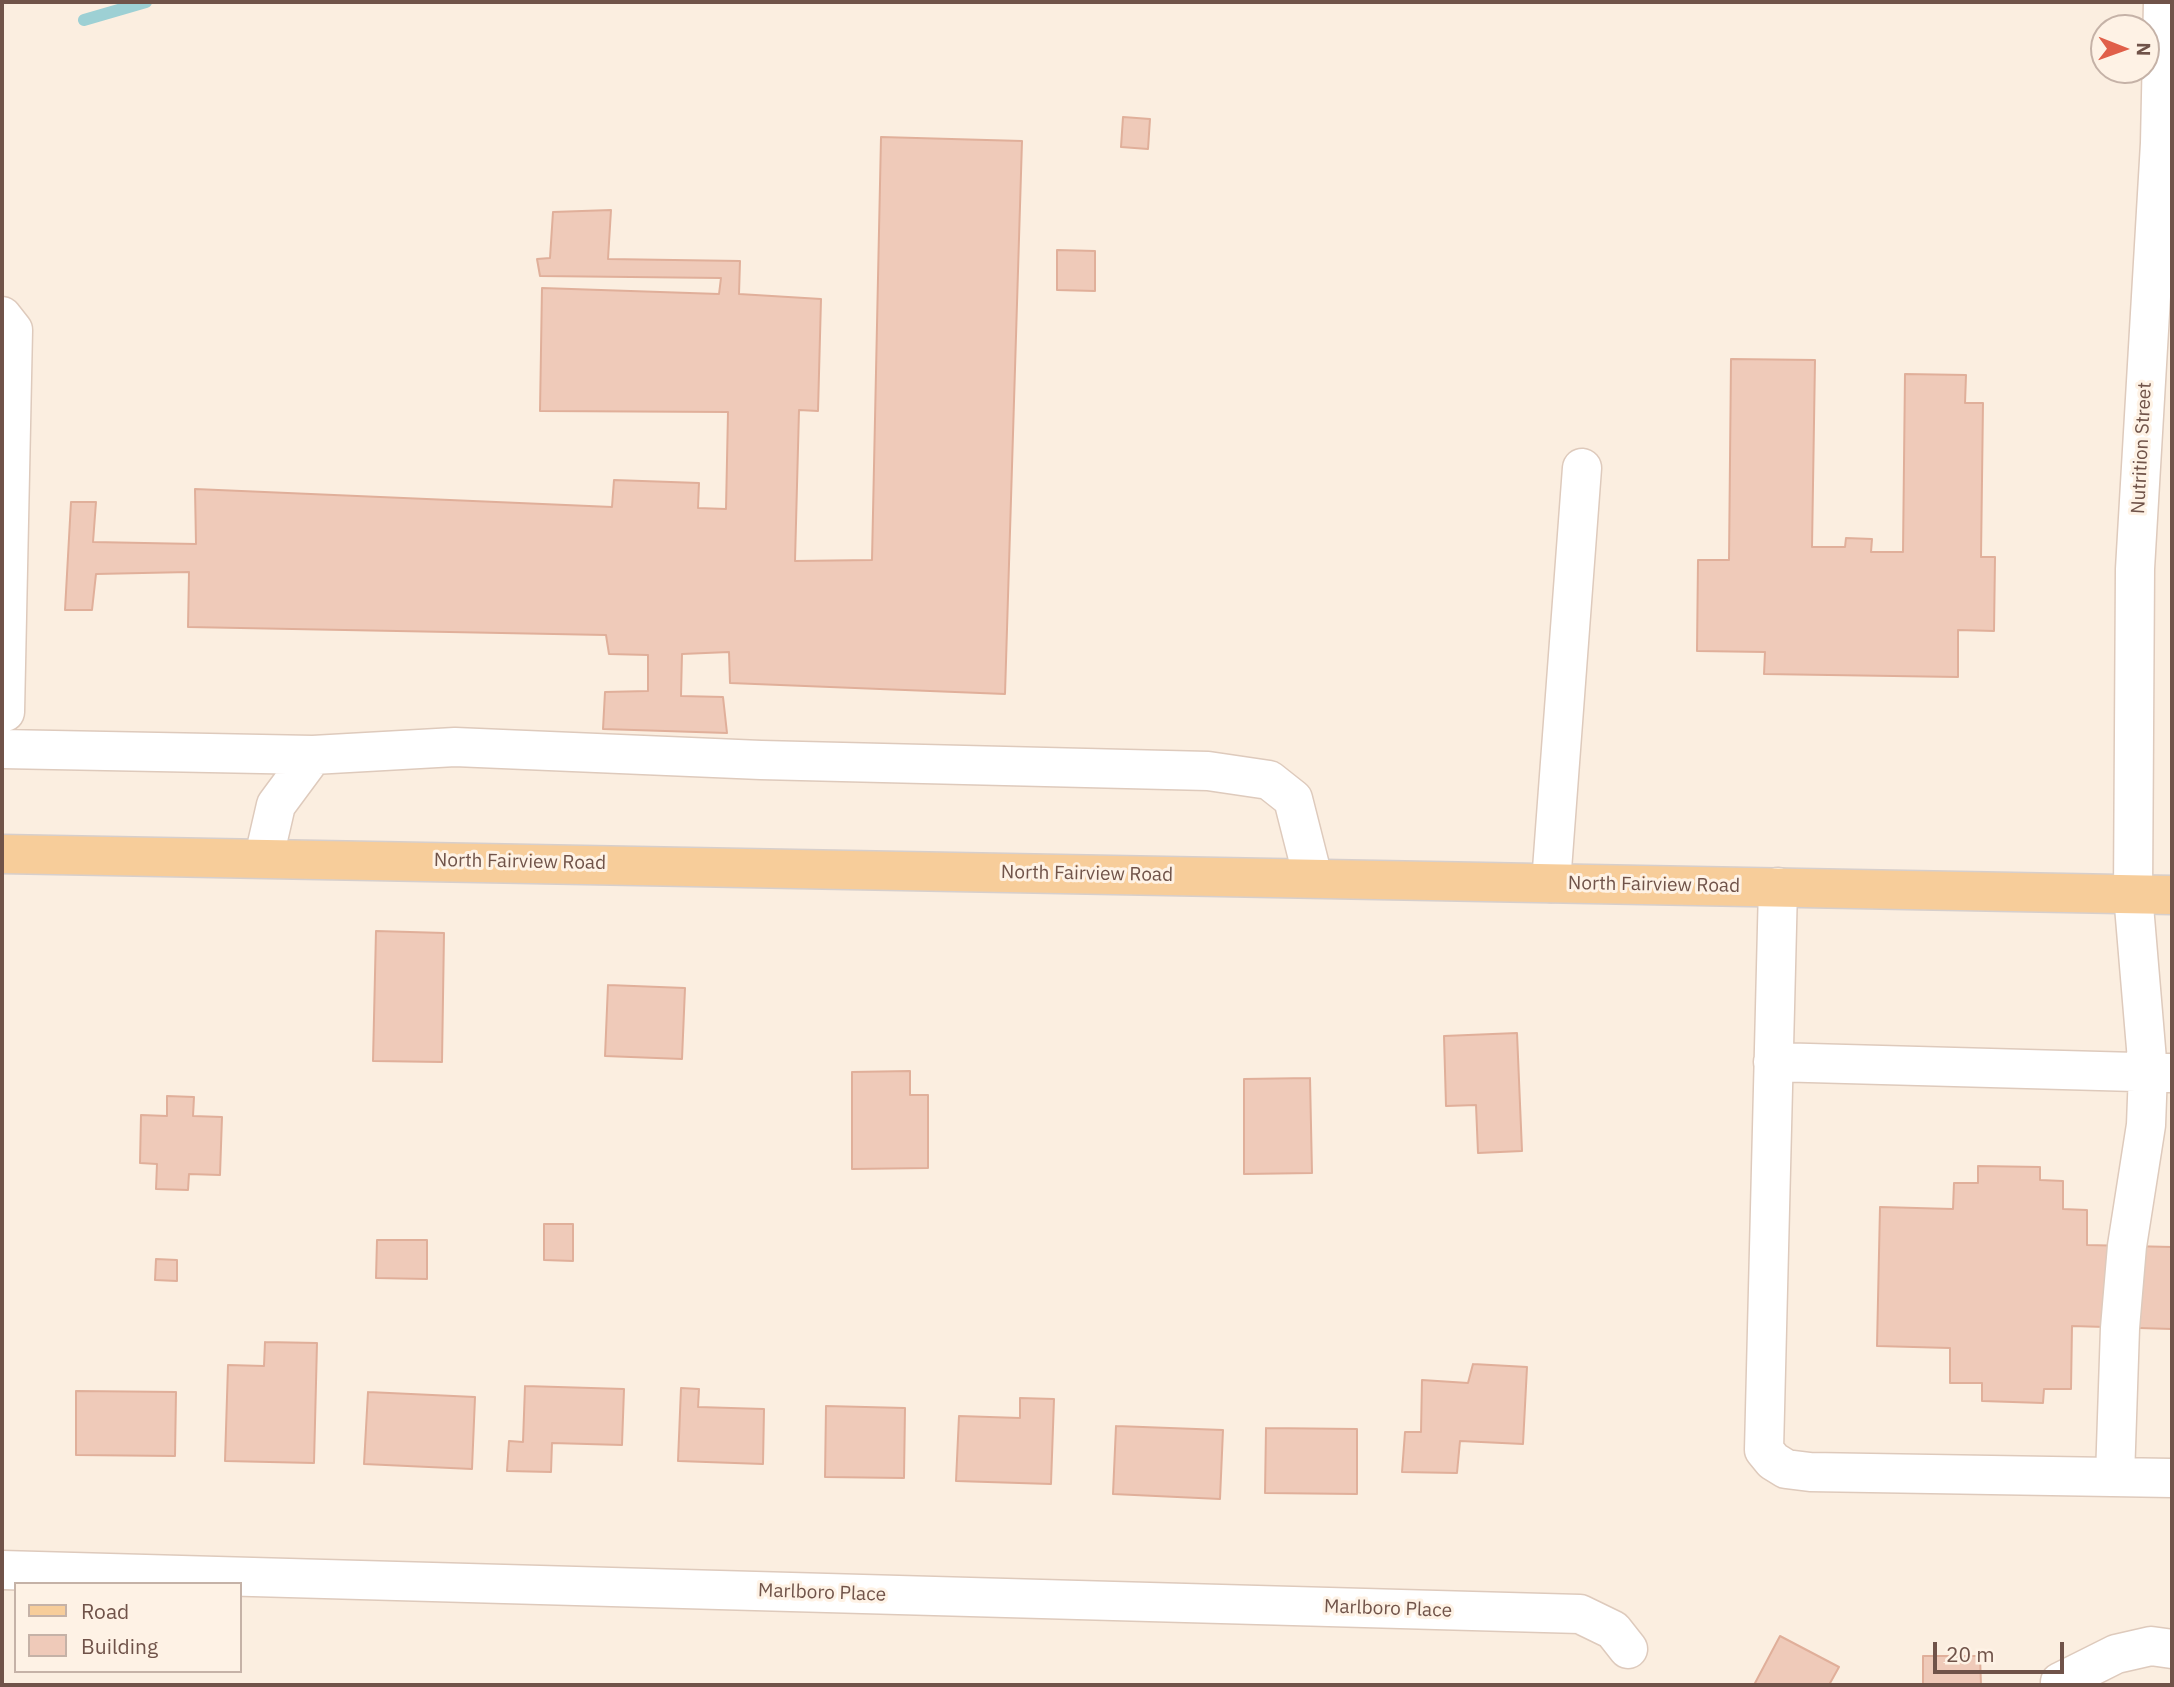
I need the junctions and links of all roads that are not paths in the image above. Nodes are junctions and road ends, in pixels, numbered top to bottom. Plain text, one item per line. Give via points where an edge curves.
1 (2163, 2) edge
2 (2, 316) edge
3 (1582, 468) dead end
4 (3, 724) edge
5 (313, 755) junction
6 (2, 853) edge
7 (264, 857) junction
8 (1313, 878) junction
9 (1550, 883) junction
10 (1778, 887) junction
11 (2133, 894) junction
12 (2172, 895) edge
13 (1773, 1062) junction
14 (2160, 1073) edge
15 (2115, 1477) junction
16 (2172, 1478) edge
17 (2, 1570) edge
18 (1628, 1649) dead end
19 (2172, 1649) edge
20 (2060, 1682) dead end

1 - 11 street, Nutrition Street via 2160,143 2135,569
2 - 4 street via 13,330
3 - 9 street
4 - 5 street
5 - 7 street via 276,805
5 - 8 street via 455,747 1208,771 1269,780 1293,799
6 - 7 main road, North Fairview Road
7 - 8 main road, North Fairview Road
8 - 9 main road, North Fairview Road
9 - 10 main road, North Fairview Road
10 - 11 main road, North Fairview Road
10 - 13 street
11 - 12 main road, North Fairview Road
11 - 14 street, Nutrition Street
13 - 14 street
13 - 15 street via 1764,1450 1773,1461 1786,1469 1810,1472
14 - 15 street, Nutrition Street via 2146,1125 2127,1246
15 - 16 street
17 - 18 street, Marlboro Place via 1580,1614 1613,1630
19 - 20 street via 2151,1646 2116,1654

